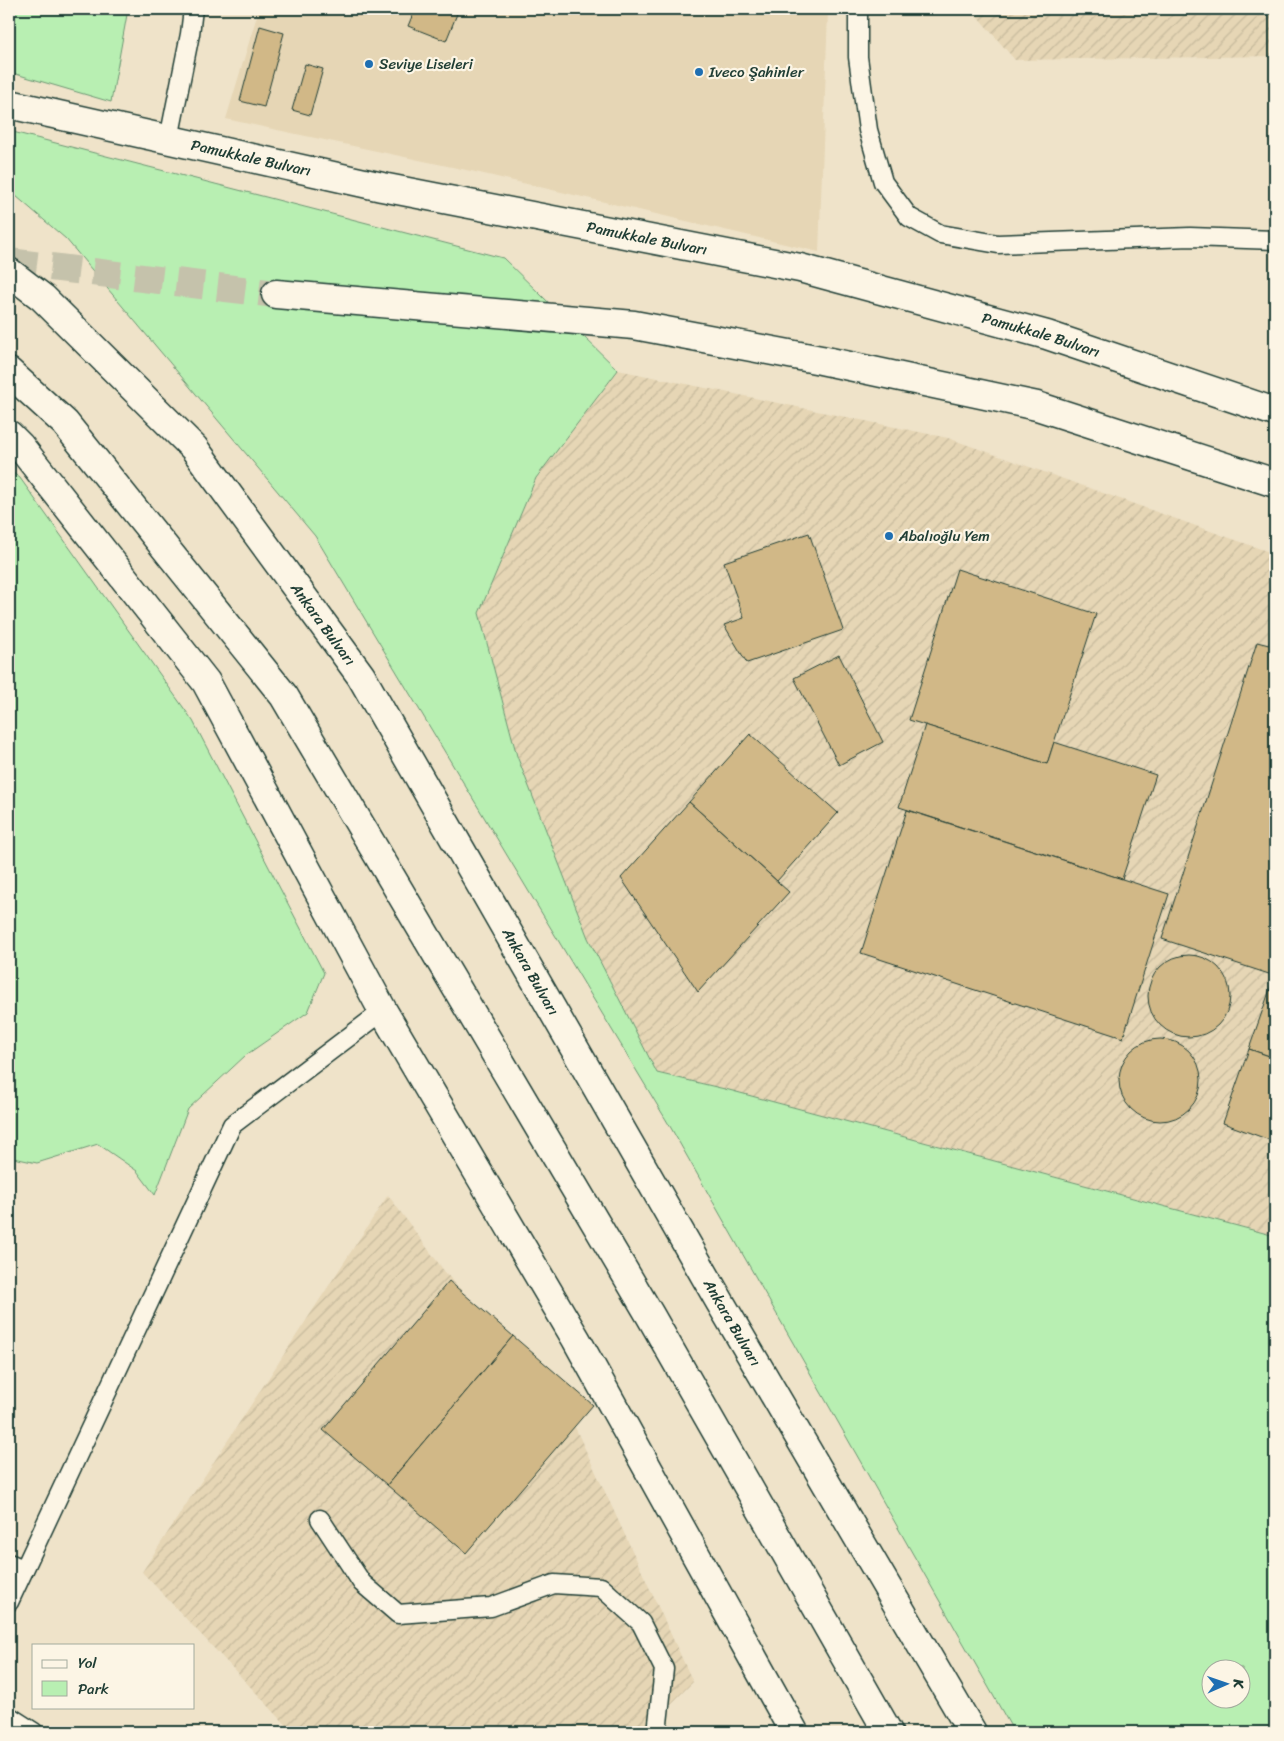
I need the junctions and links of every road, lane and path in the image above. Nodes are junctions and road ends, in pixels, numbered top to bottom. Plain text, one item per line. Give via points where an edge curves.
1 (193, 9) edge
2 (858, 9) edge
3 (9, 104) edge
4 (170, 139) junction
5 (1275, 240) edge
6 (9, 272) edge
7 (276, 294) tunnel mouth
8 (9, 372) edge
9 (1275, 412) edge
10 (9, 435) edge
11 (1275, 483) edge
12 (383, 1011) junction
13 (320, 1519) dead end
14 (16, 1566) edge
15 (9, 1602) edge
16 (9, 1716) edge
17 (34, 1732) edge
18 (657, 1732) edge
19 (794, 1732) edge
20 (888, 1732) edge
21 (972, 1732) edge

1 - 4 lane
2 - 5 lane via 858,57 868,130 883,182 909,217 940,234 998,244 1190,237
3 - 4 main road, Pamukkale Bulvarı
4 - 9 main road, Pamukkale Bulvarı via 392,189 800,268 1047,335
6 - 21 main road, Ankara Bulvarı via 43,298 194,448 361,676 720,1302
7 - 11 main road via 634,325 821,360 1037,406
8 - 20 main road via 65,423 284,696 650,1315
10 - 12 main road via 206,682
12 - 14 lane via 232,1125
12 - 19 main road via 576,1339
13 - 18 lane via 362,1583 398,1614 491,1607 554,1584 602,1587 641,1623 664,1669
14 - 15 lane
16 - 17 lane

